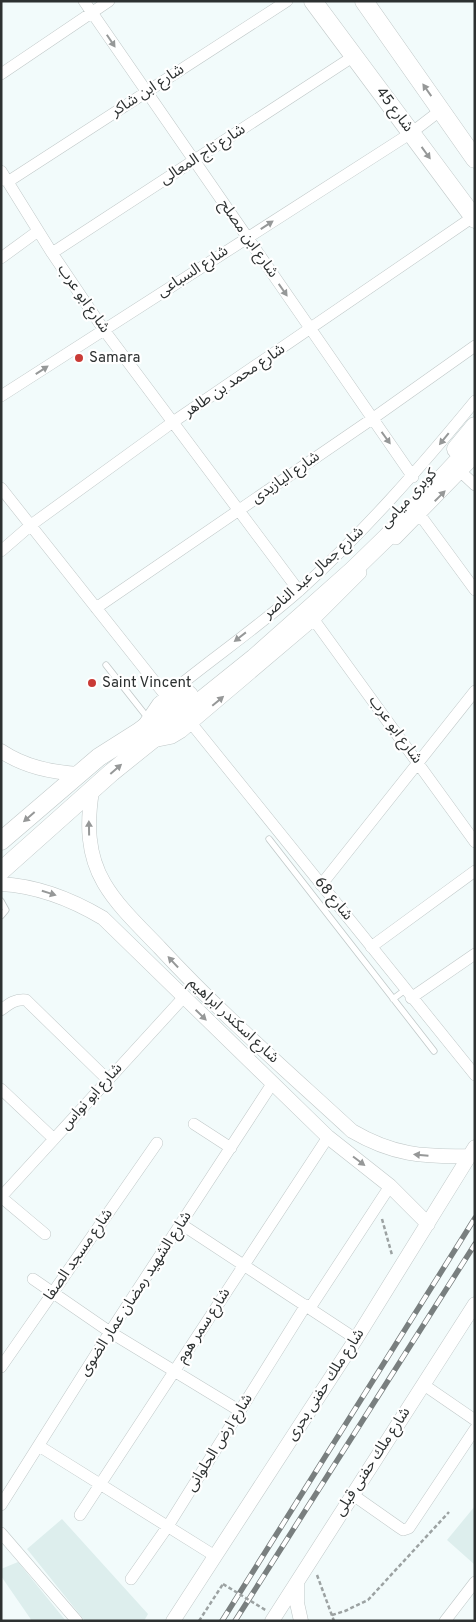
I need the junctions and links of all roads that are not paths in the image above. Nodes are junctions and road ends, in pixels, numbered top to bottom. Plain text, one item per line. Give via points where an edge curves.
1 (84, 1) edge
2 (109, 1) edge
3 (288, 1) edge
4 (314, 1) edge
5 (364, 1) edge
6 (92, 13) junction
7 (354, 56) junction
8 (1, 74) edge
9 (146, 93) junction
10 (441, 110) junction
11 (411, 133) junction
12 (475, 159) edge
13 (194, 161) junction
14 (1, 171) edge
15 (5, 180) edge
16 (474, 218) edge
17 (38, 231) junction
18 (247, 238) junction
19 (52, 253) junction
20 (1, 258) edge
21 (104, 330) junction
22 (310, 330) junction
23 (475, 346) edge
24 (1, 396) edge
25 (475, 401) edge
26 (372, 419) junction
27 (173, 422) junction
28 (475, 426) edge
29 (475, 443) edge
30 (475, 458) edge
31 (462, 473) junction
32 (413, 476) junction
33 (475, 485) edge
34 (1, 488) edge
35 (239, 510) junction
36 (420, 515) junction
37 (31, 525) junction
38 (1, 551) edge
39 (475, 590) edge
40 (299, 591) junction
41 (96, 608) junction
42 (314, 620) junction
43 (106, 665) dead end
44 (475, 691) edge
45 (180, 709) junction
46 (145, 730) junction
47 (1, 751) edge
48 (418, 762) junction
49 (79, 774) junction
50 (92, 791) junction
51 (3, 836) edge
52 (268, 839) dead end
53 (475, 842) edge
54 (308, 868) junction
55 (1, 870) edge
56 (475, 871) edge
57 (297, 876) junction
58 (1, 884) edge
59 (321, 885) junction
60 (1, 901) edge
61 (1, 916) edge
62 (371, 946) junction
63 (475, 954) edge
64 (408, 994) junction
65 (183, 998) junction
66 (393, 999) junction
67 (1, 1010) edge
68 (434, 1051) dead end
69 (475, 1075) edge
70 (108, 1080) junction
71 (272, 1084) junction
72 (1, 1089) edge
73 (194, 1124) dead end
74 (352, 1131) junction
75 (328, 1137) junction
76 (54, 1139) junction
77 (157, 1143) dead end
78 (230, 1148) junction
79 (341, 1148) junction
80 (472, 1151) edge
81 (390, 1186) junction
82 (1, 1197) edge
83 (181, 1224) junction
84 (428, 1224) junction
85 (45, 1234) dead end
86 (244, 1265) junction
87 (33, 1279) dead end
88 (53, 1293) junction
89 (475, 1304) edge
90 (308, 1306) junction
91 (110, 1332) junction
92 (356, 1338) junction
93 (1, 1367) edge
94 (174, 1371) junction
95 (424, 1385) junction
96 (240, 1411) junction
97 (475, 1420) edge
98 (475, 1429) edge
99 (39, 1446) junction
100 (100, 1484) junction
101 (353, 1494) junction
102 (1, 1505) edge
103 (80, 1515) dead end
104 (168, 1526) junction
105 (1, 1533) edge
106 (215, 1556) junction
107 (131, 1579) dead end
108 (296, 1582) junction
109 (475, 1582) edge
110 (269, 1616) edge
111 (77, 1621) edge
112 (173, 1621) edge
113 (301, 1621) edge
114 (445, 1621) edge

1 - 6 street, شارع ابن مصلح
2 - 6 street
3 - 9 street, شارع ابن شاكر
4 - 7 main road, شارع 45
10 -> 5 main road
6 - 8 street
6 -> 9 street, شارع ابن مصلح
7 - 11 main road, شارع 45
7 - 13 street, شارع تاج المعالى
9 - 13 street, شارع ابن مصلح
9 - 15 street, شارع ابن شاكر
10 - 11 street, شارع السباعى
10 - 12 main road
11 -> 16 main road, شارع 45
18 -> 11 street, شارع السباعى
13 - 18 street, شارع ابن مصلح
13 - 19 street, شارع تاج المعالى
14 - 15 street, شارع ابو عرب
15 - 17 street, شارع ابو عرب
16 - 22 street, شارع محمد بن طاهر
17 - 19 street, شارع ابو عرب
17 - 20 street
18 - 21 street, شارع السباعى
18 -> 22 street, شارع ابن مصلح
19 - 21 street, شارع ابو عرب
24 -> 21 street, شارع السباعى
21 - 27 street, شارع ابو عرب
22 - 26 street, شارع ابن مصلح
22 - 27 street, شارع محمد بن طاهر
23 - 26 street, شارع اليازيدى
25 -> 32 street, شارع جمال عبد الناصر
26 -> 32 street, شارع ابن مصلح
26 - 35 street, شارع اليازيدى
27 - 35 street, شارع ابو عرب
27 - 37 street, شارع محمد بن طاهر
28 - 45 main road, كوبرى ميامى via 347,564
29 - 45 main road, كوبرى ميامى via 353,570 254,658
30 - 31 street, شارع جمال عبد الناصر
31 - 33 street
36 -> 31 street, شارع جمال عبد الناصر
32 - 40 street, شارع جمال عبد الناصر
34 - 37 street, شارع 68
35 - 40 street, شارع ابو عرب
35 - 41 street, شارع اليازيدى
36 - 39 street
36 - 42 street, شارع جمال عبد الناصر
37 - 38 street, شارع محمد بن طاهر
37 - 41 street, شارع 68
40 -> 45 street, شارع جمال عبد الناصر
41 - 45 street, شارع 68
45 -> 42 street, شارع جمال عبد الناصر
42 - 48 street, شارع ابو عرب
43 - 46 lane
44 - 48 street
45 - 46 main road, شارع جمال عبد الناصر
45 - 46 street, شارع جمال عبد الناصر via 172,738
45 - 54 street, شارع 68
46 - 49 main road, شارع جمال عبد الناصر
50 -> 46 main road, شارع جمال عبد الناصر
47 - 49 street via 34,767 56,773
48 - 53 street, شارع ابو عرب
48 - 59 street
49 -> 51 main road, شارع جمال عبد الناصر
50 - 55 main road, شارع جمال عبد الناصر
74 -> 50 street, شارع اسكندر ابراهيم via 199,990 117,902 104,882 90,846 88,814
52 - 57 lane
54 - 57 lane
54 - 59 street, شارع 68
56 - 62 street
57 - 66 lane
58 -> 65 street, شارع اسكندر ابراهيم via 59,896 103,918
59 - 62 street, شارع 68
60 - 61 lane via 6,910
62 - 64 street, شارع 68
63 - 64 street
64 - 66 lane
64 - 69 street, شارع 68
65 - 70 street, شارع ابو نواس
65 -> 71 street, شارع اسكندر ابراهيم
66 - 68 lane
67 - 70 street via 18,999 26,1000
70 - 76 street, شارع ابو نواس
71 - 75 street, شارع اسكندر ابراهيم
71 - 78 street, شارع الشهيد رمضان عمار الضوى
72 - 76 street
73 - 78 street
74 - 79 street
80 -> 74 street, شارع اسكندر ابراهيم via 419,1156 395,1152
75 - 79 street, شارع اسكندر ابراهيم
75 - 86 street, شارع سمر هوم
76 - 82 street, شارع ابو نواس
77 - 88 street, شارع مسجد الصفا
78 - 83 street, شارع الشهيد رمضان عمار الضوى
79 -> 81 street, شارع اسكندر ابراهيم
80 - 84 street, شارع ملك حفنى بحرى
81 - 84 street, شارع اسكندر ابراهيم
81 - 90 street, شارع ارض الحلوانى
82 - 85 street
83 - 86 street
83 - 91 street, شارع الشهيد رمضان عمار الضوى
84 - 92 street, شارع ملك حفنى بحرى
86 - 90 street
86 - 94 street, شارع سمر هوم
87 - 88 street
88 - 91 street
88 - 93 street, شارع مسجد الصفا
89 - 95 street, شارع ملك حفنى قبلى
90 - 92 street
90 - 96 street, شارع ارض الحلوانى
91 - 94 street
91 - 99 street, شارع الشهيد رمضان عمار الضوى
92 - 106 street, شارع ملك حفنى بحرى
94 - 96 street
94 - 100 street, شارع سمر هوم
95 - 97 street
95 - 101 street, شارع ملك حفنى قبلى
96 - 104 street, شارع ارض الحلوانى
98 - 101 street via 406,1530
99 - 100 street
99 - 102 street, شارع الشهيد رمضان عمار الضوى
100 - 103 street, شارع سمر هوم
100 - 104 street
101 - 108 street, شارع ملك حفنى قبلى
104 - 106 street
104 - 107 street, شارع ارض الحلوانى
105 - 111 street
106 - 112 street, شارع ملك حفنى بحرى
108 - 110 street, شارع ملك حفنى قبلى
108 - 113 street
109 - 114 street

